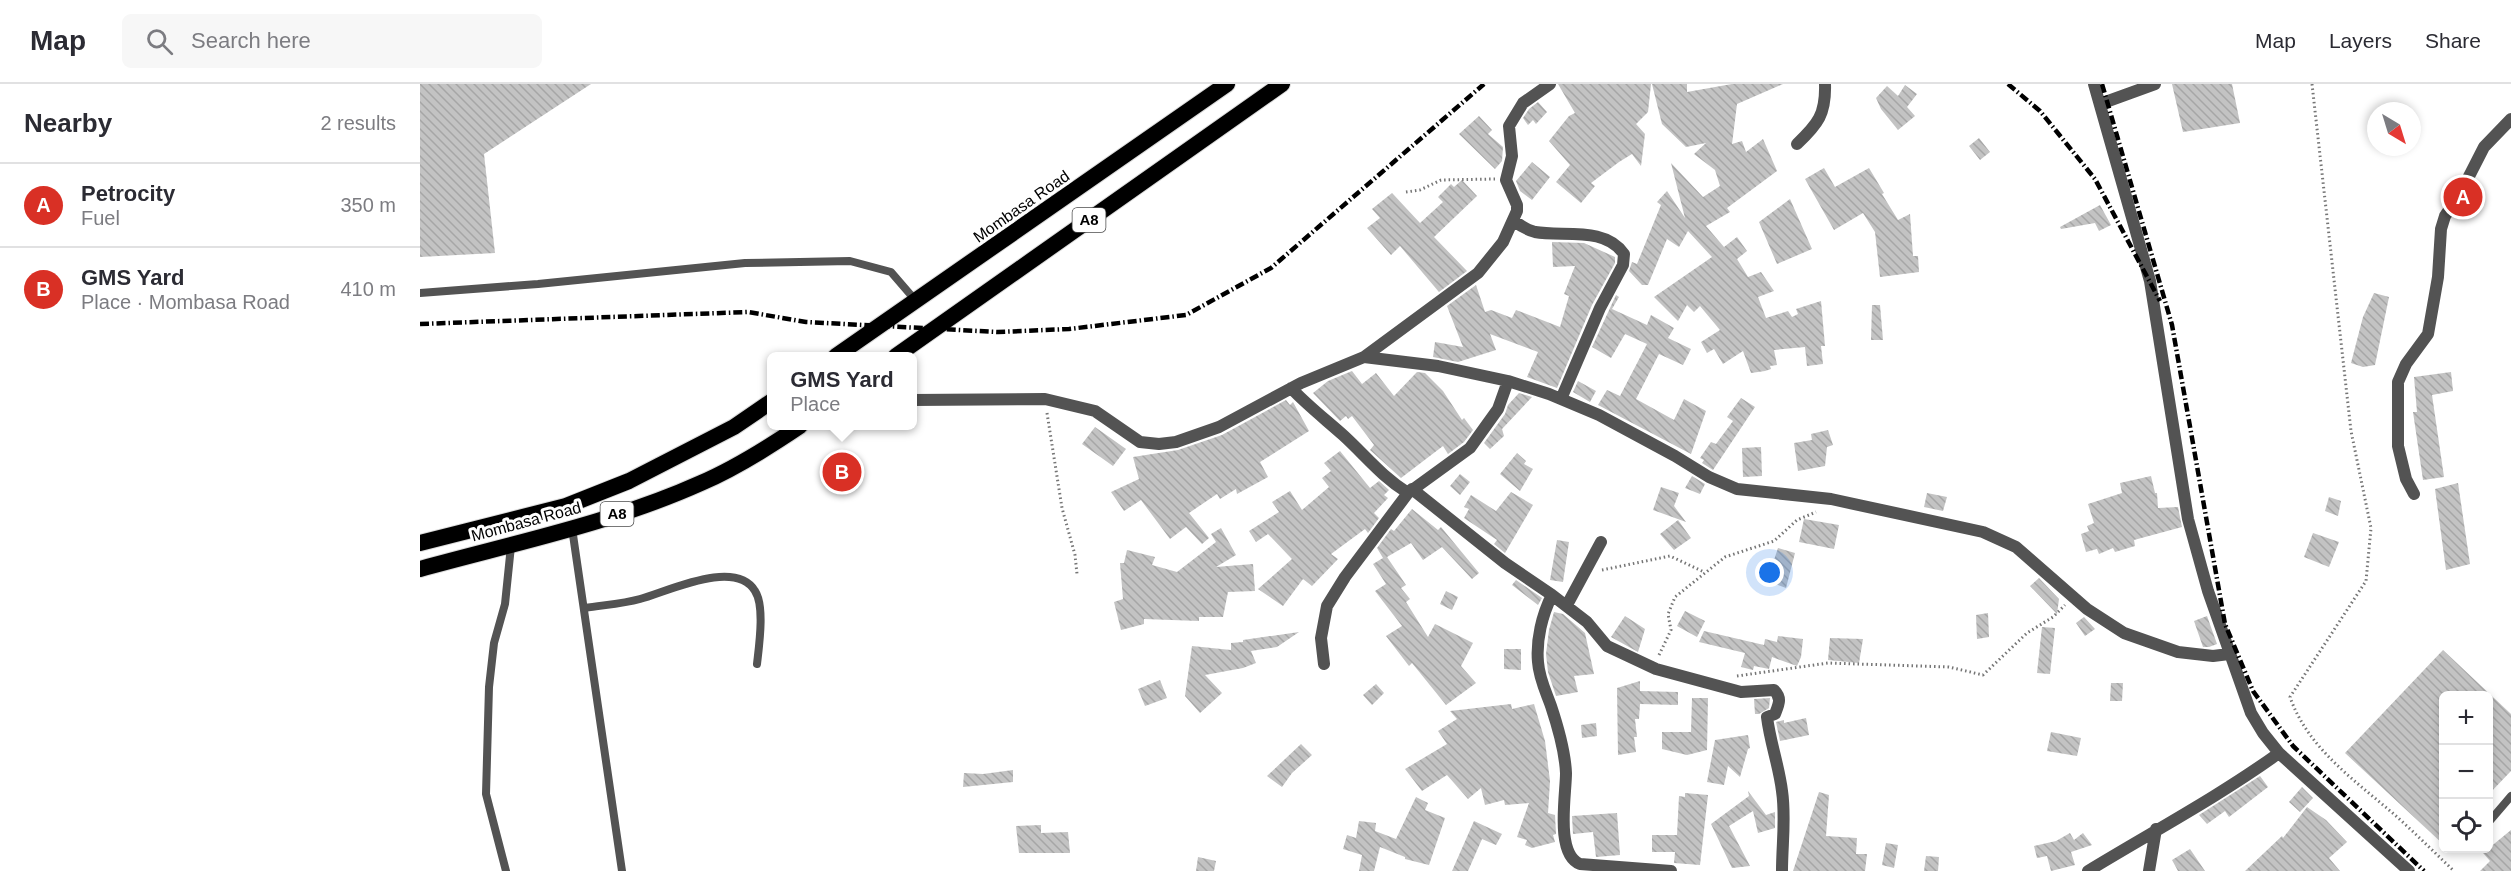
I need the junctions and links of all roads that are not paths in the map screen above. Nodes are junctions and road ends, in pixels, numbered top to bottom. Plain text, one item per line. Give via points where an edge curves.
1 (1227, 84) edge
2 (1282, 84) edge
3 (1550, 84) edge
4 (1825, 84) edge
5 (2094, 84) edge
6 (2156, 84) edge
7 (2100, 104) junction
8 (2511, 119) edge
9 (1797, 144) dead end
10 (1514, 221) junction
11 (420, 293) edge
12 (916, 301) junction
13 (843, 352) edge
14 (903, 352) edge
15 (1364, 357) junction
16 (1508, 381) junction
17 (1291, 388) junction
18 (1561, 399) junction
19 (917, 400) edge
20 (767, 404) edge
21 (794, 430) edge
22 (1410, 491) junction
23 (2414, 494) dead end
24 (572, 528) junction
25 (1601, 542) dead end
26 (420, 543) edge
27 (512, 544) junction
28 (420, 569) edge
29 (1552, 595) junction
30 (1568, 605) junction
31 (585, 608) junction
32 (2229, 654) junction
33 (758, 664) dead end
34 (1324, 664) dead end
35 (2279, 753) junction
36 (2511, 796) edge
37 (2493, 818) edge
38 (2156, 829) junction
39 (506, 871) edge
40 (622, 871) edge
41 (1671, 871) edge
42 (1782, 871) edge
43 (2088, 871) edge
44 (2149, 871) edge
45 (2409, 871) edge

1 - 12 highway, Mombasa Road / A8
2 - 14 highway, A8
3 - 10 street via 1523,103 1513,117 1509,135 1512,156 1506,180 1517,205
4 - 9 street via 1819,122
5 - 7 street
6 - 7 street
7 - 32 street via 2150,281 2188,519
8 - 23 street via 2484,147 2445,216 2428,334 2398,382 2398,446
10 - 15 street via 1478,273
10 - 18 street via 1536,232 1572,233 1604,240 1624,254 1623,265
11 - 12 lane via 745,262 850,261 891,272
12 - 13 highway, Mombasa Road / A8
15 - 16 street via 1438,366
15 - 17 street
16 - 18 street
16 - 22 street via 1498,409 1470,448
17 - 19 street via 1206,432 1159,444 1140,442 1095,411 1045,399
17 - 22 street via 1381,475
18 - 32 street via 1599,415 1722,484 1755,492 1840,500 1997,537 2030,557 2103,621 2178,652
20 - 26 highway, Mombasa Road / A8 via 734,427 629,481 566,506
21 - 24 highway, Mombasa Road / A8 via 703,483
22 - 29 street
22 - 34 street via 1326,606 1321,638
24 - 27 highway, Mombasa Road / A8
24 - 31 lane
25 - 30 street
27 - 28 highway, Mombasa Road / A8
27 - 39 lane via 489,687 486,794
29 - 30 street
29 - 41 street via 1540,635 1538,664 1564,755 1566,848 1580,864
30 - 42 street via 1607,646 1656,669 1741,692 1774,690 1779,695 1775,714 1767,717 1782,788
31 - 33 lane via 637,600 716,576 732,577 746,582 758,600
31 - 40 lane
32 - 35 street via 2251,713
35 - 38 street via 2233,786
35 - 45 street
36 - 37 lane
38 - 43 street
38 - 44 street

